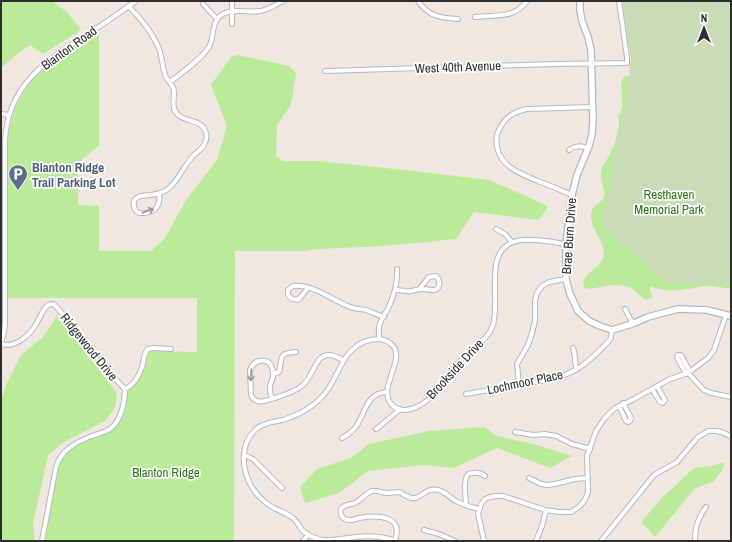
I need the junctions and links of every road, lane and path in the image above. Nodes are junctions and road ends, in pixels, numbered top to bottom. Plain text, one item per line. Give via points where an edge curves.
1 (136, 1) edge
2 (232, 1) edge
3 (282, 1) edge
4 (418, 1) edge
5 (527, 1) edge
6 (580, 1) edge
7 (619, 1) edge
8 (203, 4) dead end
9 (129, 6) junction
10 (232, 11) junction
11 (475, 17) dead end
12 (217, 19) junction
13 (458, 19) dead end
14 (232, 24) dead end
15 (591, 64) junction
16 (325, 71) dead end
17 (170, 82) junction
18 (592, 107) junction
19 (1, 114) edge
20 (9, 115) junction
21 (588, 148) junction
22 (569, 150) dead end
23 (160, 194) junction
24 (572, 195) junction
25 (496, 229) dead end
26 (512, 242) junction
27 (566, 244) junction
28 (397, 269) dead end
29 (566, 279) junction
30 (308, 288) junction
31 (420, 288) junction
32 (396, 290) junction
33 (626, 309) dead end
34 (728, 316) edge
35 (384, 317) junction
36 (633, 324) junction
37 (612, 330) junction
38 (379, 339) junction
39 (1, 344) edge
40 (171, 348) dead end
41 (573, 348) dead end
42 (296, 352) dead end
43 (343, 360) junction
44 (577, 369) junction
45 (688, 373) junction
46 (273, 374) junction
47 (519, 385) junction
48 (657, 386) junction
49 (124, 389) junction
50 (652, 389) junction
51 (387, 392) junction
52 (466, 394) dead end
53 (731, 398) edge
54 (272, 399) junction
55 (400, 409) junction
56 (376, 429) dead end
57 (515, 432) dead end
58 (342, 438) dead end
59 (731, 438) edge
60 (590, 449) junction
61 (244, 455) junction
62 (485, 476) dead end
63 (529, 478) dead end
64 (588, 478) junction
65 (282, 488) dead end
66 (466, 505) junction
67 (706, 507) dead end
68 (479, 509) junction
69 (546, 511) junction
70 (424, 530) dead end
71 (308, 535) junction
72 (42, 541) edge
73 (303, 541) edge
74 (396, 541) edge
75 (455, 541) edge
76 (484, 541) edge
77 (536, 541) edge
78 (601, 541) edge
79 (695, 541) edge

1 - 9 street, Blanton Road
2 - 10 street
3 - 10 street via 262,11
4 - 13 street via 430,13
5 - 11 street via 513,13
6 - 15 street, Brae Burn Drive via 582,21 590,43
7 - 15 street, West 40th Avenue via 627,63
8 - 12 street
9 - 17 street via 153,36 166,77
9 - 20 street, Blanton Road via 40,68 22,87
10 - 12 street via 222,14
10 - 14 street
12 - 17 street via 209,47
15 - 16 street, West 40th Avenue
15 - 18 street, Brae Burn Drive
17 - 23 street via 174,92 175,112 202,125 206,139 173,184
18 - 21 street, Brae Burn Drive via 592,134
18 - 24 street via 521,110 502,122 496,138 498,153 509,167
19 - 20 street
20 - 39 street, Blanton Road via 5,140 5,323
21 - 22 street via 578,146
21 - 24 street, Brae Burn Drive via 576,175
23 -> 23 street via 138,197 133,203 137,212 154,210 160,202
24 - 27 street, Brae Burn Drive
25 - 26 street
26 - 27 street via 524,239
26 - 55 street, Brookside Drive via 503,249 497,260 495,315 490,331 428,400 414,408
27 - 29 street, Brae Burn Drive
28 - 32 street
29 - 37 street, Brae Burn Drive via 578,311 589,321
29 - 47 street via 549,282 537,293 532,333 517,364
30 - 30 street via 293,286 288,290 288,295 298,300
30 - 35 street via 349,307
31 - 31 street via 436,290 439,286 438,278 429,277
31 - 32 street via 411,291
32 - 35 street
33 - 36 street
34 - 36 street via 708,310 678,309
34 - 45 street via 714,350 708,358
35 - 38 street via 380,323
36 - 37 street
37 - 44 street, Lochmoor Place via 608,342
38 - 43 street via 358,345
38 - 51 street via 388,342 395,351 395,364
39 - 49 street, Ridgewood Drive via 9,345 23,338 34,327 46,307 53,304
40 - 49 street via 148,349 138,376
41 - 44 street
42 - 46 street via 284,354 279,372
43 - 54 street via 331,355 323,356 303,384
43 - 61 street via 331,386 320,398 298,414 258,428 248,441
44 - 47 street, Lochmoor Place via 559,377
45 - 48 street
45 - 53 street via 704,390
46 - 54 street via 270,388
46 -> 54 street via 266,360 256,362 250,370 252,398 261,402
47 - 52 street, Lochmoor Place
48 - 50 street
48 - 50 street via 665,402 660,402
49 - 72 street via 123,409 114,425 72,446 57,462
50 - 60 street via 615,408 596,431
51 - 55 street via 389,402 396,409
51 - 58 street via 379,393 372,398 356,427
55 - 56 street
57 - 60 street via 556,436
59 - 78 street via 717,431 708,431 698,437 677,462 654,475
60 - 64 street
61 - 65 street via 253,458
61 - 71 street via 245,473 256,494 292,518
62 - 66 street via 481,473 467,475
63 - 64 street via 549,485
64 - 69 street via 588,492 579,506 571,512
66 - 68 street
66 - 74 street via 442,491 432,489 413,498 398,492 374,491 342,508 341,515 348,520 371,517 390,520 398,531
67 - 79 street via 696,525
68 - 69 street via 486,499 504,496
68 - 76 street
69 - 77 street
70 - 75 street
71 - 73 street
71 - 74 street via 324,540 370,536

